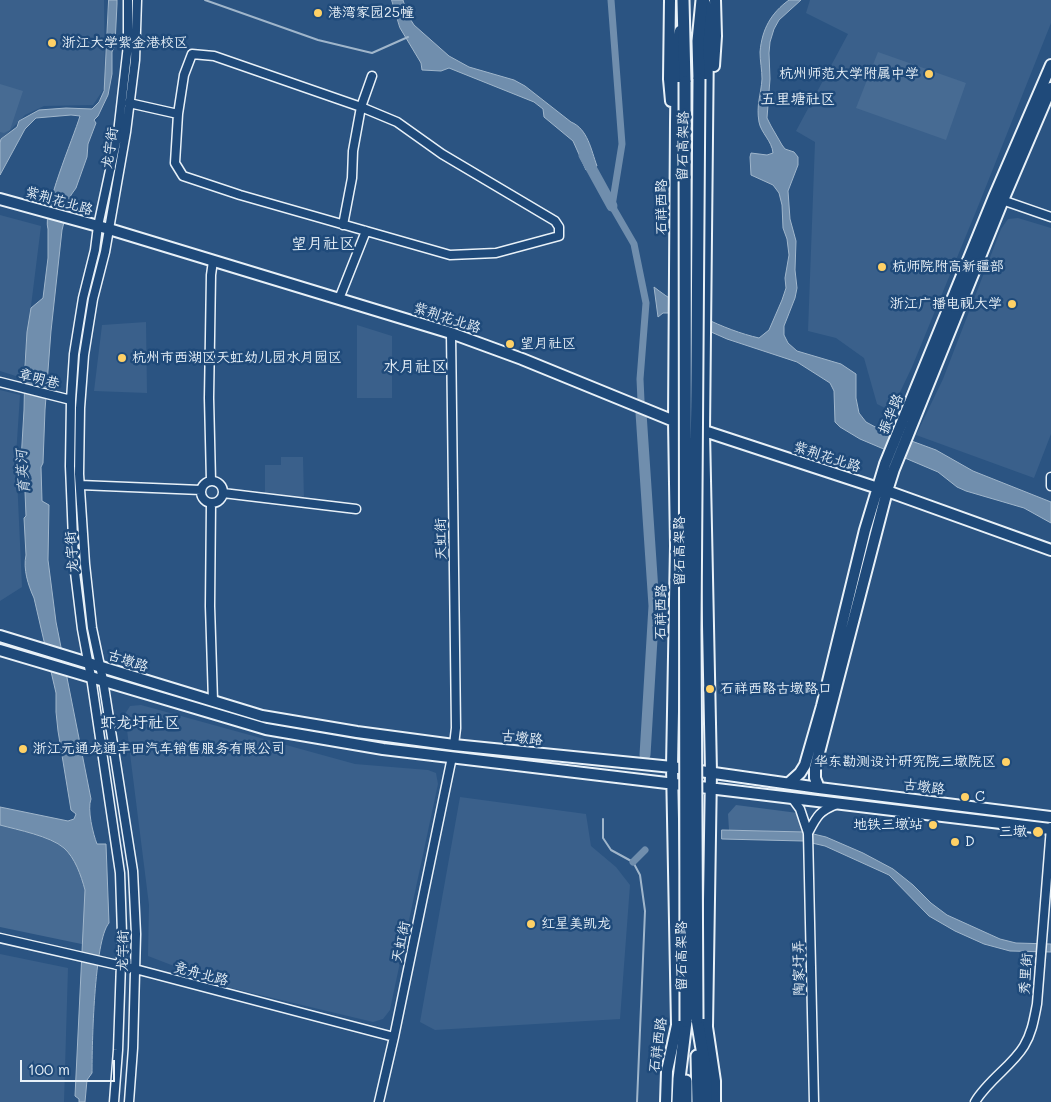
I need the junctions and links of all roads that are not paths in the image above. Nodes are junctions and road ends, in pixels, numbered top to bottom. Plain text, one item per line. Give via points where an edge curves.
1 (128, 0) edge
2 (137, 0) edge
3 (670, 0) edge
4 (683, 0) edge
5 (703, 0) edge
6 (715, 0) edge
7 (1051, 65) edge
8 (372, 76) dead end
9 (1051, 88) edge
10 (129, 103) junction
11 (361, 107) junction
12 (178, 114) junction
13 (676, 122) junction
14 (708, 162) junction
15 (0, 199) edge
16 (999, 199) junction
17 (1051, 217) edge
18 (343, 225) junction
19 (98, 226) junction
20 (109, 230) junction
21 (366, 231) junction
22 (213, 261) junction
23 (340, 299) junction
24 (451, 333) junction
25 (0, 382) edge
26 (71, 400) junction
27 (674, 421) junction
28 (704, 431) junction
29 (1051, 477) edge
30 (211, 481) junction
31 (80, 485) junction
32 (1051, 486) edge
33 (882, 489) junction
34 (201, 490) junction
35 (223, 494) junction
36 (211, 503) junction
37 (356, 509) dead end
38 (1051, 550) edge
39 (0, 636) edge
40 (0, 650) edge
41 (88, 662) junction
42 (99, 666) junction
43 (91, 677) junction
44 (103, 680) junction
45 (213, 701) junction
46 (454, 745) junction
47 (452, 757) junction
48 (672, 766) junction
49 (711, 772) junction
50 (673, 784) junction
51 (789, 784) junction
52 (710, 788) junction
53 (819, 788) junction
54 (792, 798) junction
55 (838, 803) junction
56 (1051, 817) edge
57 (1051, 828) edge
58 (808, 833) junction
59 (0, 938) edge
60 (121, 966) junction
61 (135, 969) junction
62 (687, 1022) junction
63 (394, 1037) junction
64 (114, 1102) edge
65 (130, 1102) edge
66 (379, 1102) edge
67 (666, 1102) edge
68 (673, 1102) edge
69 (678, 1102) edge
70 (686, 1102) edge
71 (698, 1102) edge
72 (706, 1102) edge
73 (715, 1102) edge
74 (814, 1102) edge
75 (975, 1102) edge

1 - 19 street, 龙宇街 via 128,45 118,133
2 - 10 street, 龙宇街 via 135,60
3 - 13 main road, 石祥西路 via 669,79
4 - 13 main road, 石祥西路 via 677,54
4 - 62 highway, 留石高架路, bridge
5 - 14 main road via 708,40
5 - 62 highway, 留石高架路, bridge via 698,41 695,609
6 - 14 main road via 716,36
7 - 16 main road, 振华路
8 - 11 street
9 - 16 main road, 振华路
10 - 12 street
10 - 20 street, 龙宇街
11 - 12 street via 214,56 192,54 184,75
11 - 18 street
11 - 21 street via 397,122 442,154 555,221 559,236 496,253 450,255
12 - 18 street via 175,163 183,176
13 - 27 main road, 石祥西路
14 - 28 main road
15 - 19 main road, 紫荆花北路
16 - 17 street
16 - 33 main road, 振华路
18 - 21 street
19 - 20 main road, 紫荆花北路
19 - 26 street, 龙宇街 via 74,354
20 - 22 main road, 紫荆花北路
20 - 31 street, 龙宇街 via 84,354
21 - 23 street
22 - 23 main road, 紫荆花北路
22 - 30 street via 209,398
23 - 24 main road, 紫荆花北路
24 - 27 main road, 紫荆花北路
24 - 46 street, 天虹街
25 - 26 street, 章明巷
26 - 41 street, 龙宇街 via 74,564
27 - 28 main road, 紫荆花北路
27 - 48 main road, 石祥西路 via 676,546
28 - 33 main road, 紫荆花北路
28 - 49 main road
29 - 32 street
30 - 34 street via 204,483
30 - 35 street via 220,484
31 - 34 street
31 - 42 street, 龙宇街 via 85,564
33 - 38 main road, 紫荆花北路
33 - 51 main road, 振华路 via 865,530 805,765
33 - 53 main road, 振华路 via 815,768
34 - 36 street via 204,500
35 - 36 street via 220,500
35 - 37 street
36 - 45 street
39 - 41 main road, 古墩路
40 - 43 main road, 古墩路
41 - 42 main road, 古墩路
41 - 43 street, 龙宇街
42 - 44 street, 龙宇街
42 - 45 main road, 古墩路
43 - 44 main road, 古墩路
43 - 60 street, 龙宇街 via 120,873
44 - 47 main road, 古墩路 via 266,729 383,750
44 - 61 street, 龙宇街 via 133,870
45 - 46 main road, 古墩路 via 262,716
46 - 48 main road, 古墩路
47 - 50 main road, 古墩路
47 - 63 street, 天虹街
48 - 49 main road, 古墩路
48 - 50 main road, 石祥西路
49 - 51 main road, 古墩路
49 - 52 main road
50 - 52 main road, 古墩路
50 - 62 main road, 石祥西路
51 - 53 main road, 古墩路
52 - 54 main road, 古墩路
52 - 73 main road via 707,1027
53 - 56 main road, 古墩路
54 - 55 main road, 古墩路
54 - 58 street, 陶家圩弄 via 800,809
55 - 57 main road, 古墩路
55 - 58 street via 821,811
57 - 75 street, 秀里街 via 1037,1004 1032,1027 1024,1046 982,1090
58 - 74 street, 陶家圩弄
59 - 60 street, 竞舟北路
60 - 61 street, 竞舟北路
60 - 64 street, 龙宇街
61 - 63 street, 竞舟北路
61 - 65 street, 龙宇街
62 - 67 main road, 石祥西路 via 667,1071
62 - 68 main road
62 - 69 highway
62 - 70 highway, 留石高架路
62 - 71 highway, 留石高架路
62 - 72 highway via 706,1072
63 - 66 street, 天虹街

